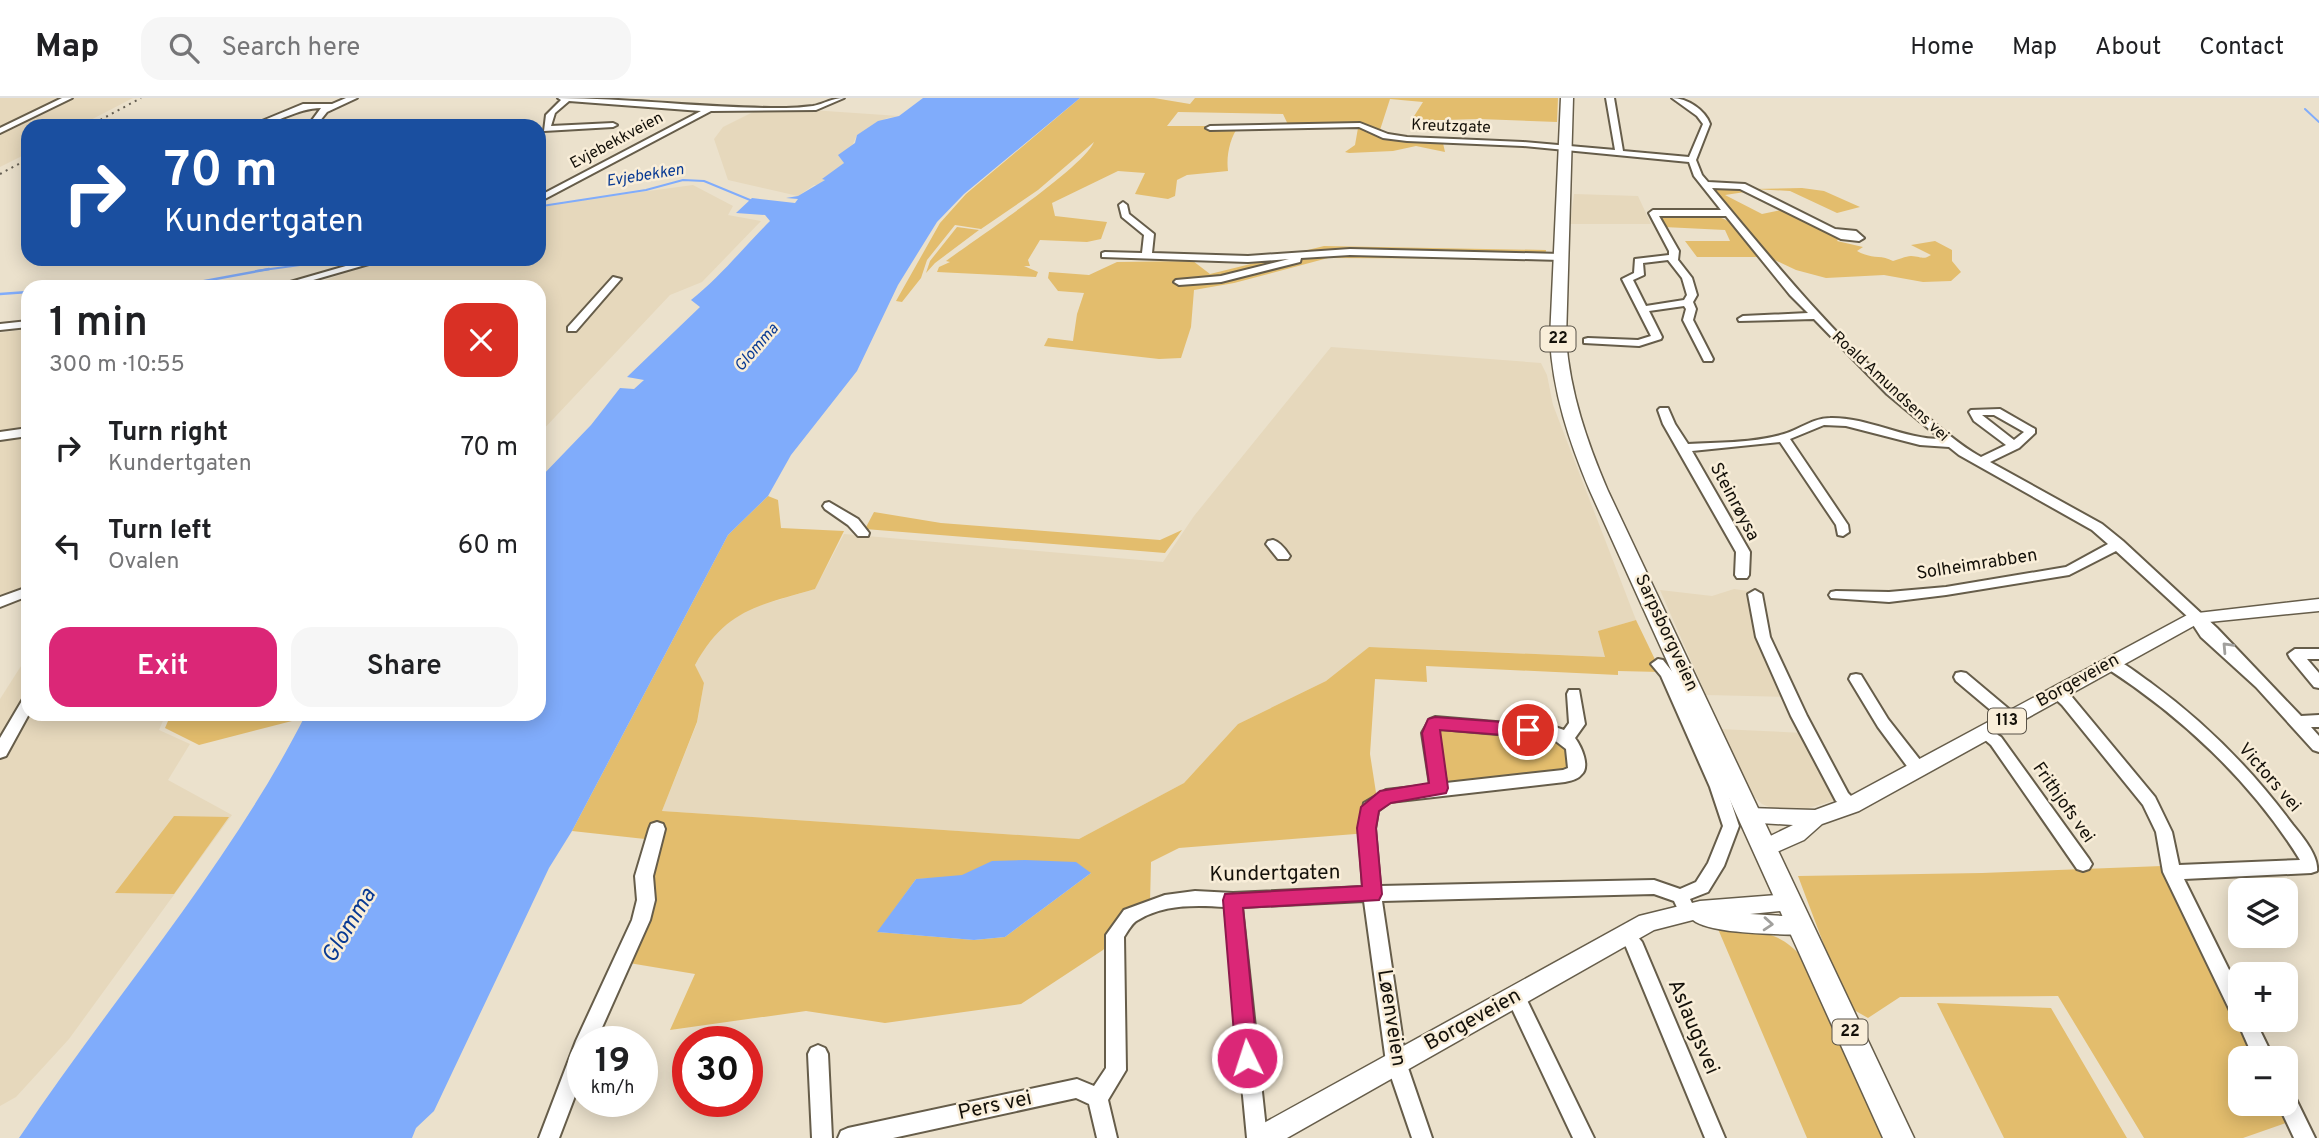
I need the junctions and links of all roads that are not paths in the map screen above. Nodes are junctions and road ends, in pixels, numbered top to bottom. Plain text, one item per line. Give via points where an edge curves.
1 (68, 98) edge
2 (354, 98) edge
3 (564, 98) edge
4 (840, 98) edge
5 (1567, 98) edge
6 (1610, 98) edge
7 (1676, 98) edge
8 (332, 106) junction
9 (709, 110) junction
10 (25, 119) edge
11 (272, 119) edge
12 (318, 119) edge
13 (21, 121) edge
14 (546, 121) edge
15 (613, 125) dead end
16 (1210, 128) dead end
17 (546, 130) edge
18 (0, 131) edge
19 (1565, 148) junction
20 (1619, 152) junction
21 (1692, 160) junction
22 (1706, 185) junction
23 (546, 196) edge
24 (1123, 205) dead end
25 (1727, 213) junction
26 (1837, 231) dead end
27 (1325, 252) junction
28 (1105, 255) dead end
29 (1147, 255) junction
30 (1561, 257) junction
31 (1672, 257) junction
32 (355, 266) edge
33 (616, 279) dead end
34 (304, 280) edge
35 (1180, 282) dead end
36 (1688, 302) junction
37 (1644, 309) junction
38 (1815, 316) junction
39 (1743, 319) dead end
40 (21, 325) edge
41 (0, 327) edge
42 (572, 329) dead end
43 (1588, 341) dead end
44 (1709, 359) dead end
45 (1664, 410) dead end
46 (21, 433) edge
47 (0, 436) edge
48 (1783, 438) junction
49 (1951, 443) junction
50 (2013, 445) dead end
51 (1684, 448) junction
52 (1982, 462) junction
53 (829, 506) dead end
54 (1843, 532) dead end
55 (863, 533) dead end
56 (1273, 544) dead end
57 (2118, 544) junction
58 (1283, 556) dead end
59 (1742, 575) dead end
60 (21, 594) edge
61 (1755, 594) dead end
62 (1836, 595) dead end
63 (0, 602) edge
64 (2319, 605) edge
65 (2195, 618) junction
66 (2319, 654) edge
67 (2110, 663) junction
68 (1658, 664) dead end
69 (2313, 668) edge
70 (1961, 677) dead end
71 (1856, 679) dead end
72 (2319, 683) edge
73 (1574, 694) dead end
74 (2057, 694) junction
75 (21, 715) edge
76 (2011, 719) junction
77 (2319, 721) edge
78 (2298, 722) junction
79 (1985, 733) junction
80 (1567, 737) junction
81 (2319, 746) edge
82 (0, 752) edge
83 (1918, 769) junction
84 (1439, 788) junction
85 (1852, 805) junction
86 (1749, 816) junction
87 (1815, 818) junction
88 (657, 830) dead end
89 (1765, 848) junction
90 (2082, 864) dead end
91 (2172, 872) junction
92 (1372, 894) junction
93 (1233, 900) junction
94 (1684, 904) junction
95 (1796, 915) junction
96 (1626, 935) junction
97 (2228, 986) edge
98 (1515, 996) junction
99 (593, 1026) edge
100 (818, 1054) dead end
101 (1396, 1062) junction
102 (567, 1091) edge
103 (1098, 1098) junction
104 (2294, 1116) edge
105 (549, 1138) edge
106 (822, 1138) edge
107 (848, 1138) edge
108 (1107, 1138) edge
109 (1256, 1138) edge
110 (1262, 1138) edge
111 (1422, 1138) edge
112 (1584, 1138) edge
113 (1715, 1138) edge
114 (1899, 1138) edge
115 (2305, 1138) edge

1 - 10 street
2 - 8 street
3 - 9 street
3 - 14 street
4 - 9 street via 816,108
5 - 19 highway, Sarpsborgveien / 22
6 - 20 street
7 - 21 street via 1708,123
8 - 11 street via 306,106
8 - 12 street
9 - 23 street, Evjebekkveien
13 - 18 street
15 - 17 street
16 - 19 street, Kreutzgate via 1360,125 1407,139
19 - 20 street, Kreutzgate
19 - 30 highway, Sarpsborgveien / 22
20 - 21 street, Kreutzgate
21 - 22 street, Roald Amundsens vei
22 - 25 street, Roald Amundsens vei
22 - 26 street via 1742,186
24 - 29 street via 1125,215 1149,234
25 - 31 street via 1653,213 1674,251
25 - 38 street, Roald Amundsens vei
27 - 29 street via 1248,259
27 - 30 street
27 - 35 street via 1241,276
28 - 29 street
30 - 86 highway, Sarpsborgveien / 22 via 1560,375 1574,431
31 - 36 street via 1691,290
31 - 37 street via 1638,261 1639,275 1626,279
32 - 34 street
33 - 42 street
36 - 37 street
36 - 44 street via 1688,320
37 - 43 street via 1657,337 1652,340
38 - 39 street
38 - 49 street, Roald Amundsens vei via 1891,393
40 - 41 street
45 - 51 street, Steinrøysa
46 - 47 street
48 - 49 street, Steinrøysa via 1828,421 1921,442
48 - 51 street, Steinrøysa
48 - 54 street
49 - 52 street, Roald Amundsens vei
50 - 52 street
51 - 59 street, Steinrøysa via 1743,552
52 - 57 street, Roald Amundsens vei via 2077,514
53 - 55 street
56 - 58 street
57 - 62 street, Solheimrabben via 2068,571 1889,597
57 - 65 street, Roald Amundsens vei
60 - 63 street
61 - 85 street via 1763,637 1799,716 1842,797
64 - 65 main road, Borgeveien / 113
65 - 67 main road, Borgeveien / 113
65 - 78 street, Roald Amundsens vei
66 - 69 street via 2295,654
67 - 74 main road, Borgeveien / 113
67 - 91 street, Victors vei via 2209,741 2266,800 2311,866
68 - 94 street via 1706,758 1731,826 1715,866
69 - 72 street
70 - 76 street
71 - 83 street
73 - 80 street via 1577,724
74 - 76 main road, Borgeveien / 113
74 - 91 street via 2149,801 2164,832
75 - 82 street
76 - 79 main road, Borgeveien / 113
77 - 78 street
78 - 81 street, Roald Amundsens vei
79 - 83 main road, Borgeveien / 113
79 - 90 street, Frithjofs vei via 2010,760
80 - 84 street via 1577,761 1576,771 1565,776
80 - 84 street via 1435,723 1430,733
83 - 85 main road, Borgeveien / 113
84 - 92 street, Løenveien via 1386,796 1370,807
85 - 87 main road, Borgeveien / 113
86 - 87 main road, Borgeveien / 113
86 - 89 highway, Sarpsborgveien / 22
87 - 89 main road, Borgeveien / 113 via 1797,834
88 - 99 street via 645,876 641,920
89 - 95 highway, Sarpsborgveien / 22
91 - 97 street
92 - 93 street, Kundertgaten
92 - 94 street, Kundertgaten via 1654,887
92 - 101 street, Løenveien
93 - 103 street, Kundertgaten via 1165,902 1130,915 1115,935 1116,1070
93 - 109 street
94 - 95 main road, Borgeveien via 1746,923
94 - 96 main road, Borgeveien
95 - 114 highway, Sarpsborgveien / 22
96 - 98 main road, Borgeveien
96 - 113 street, Aslaugsvei via 1633,942
98 - 101 main road, Borgeveien
98 - 112 street
100 - 106 street
101 - 110 main road, Borgeveien
101 - 111 street, Løenveien
102 - 105 street
103 - 107 street, Pers vei via 1077,1088
103 - 108 street
104 - 115 street

